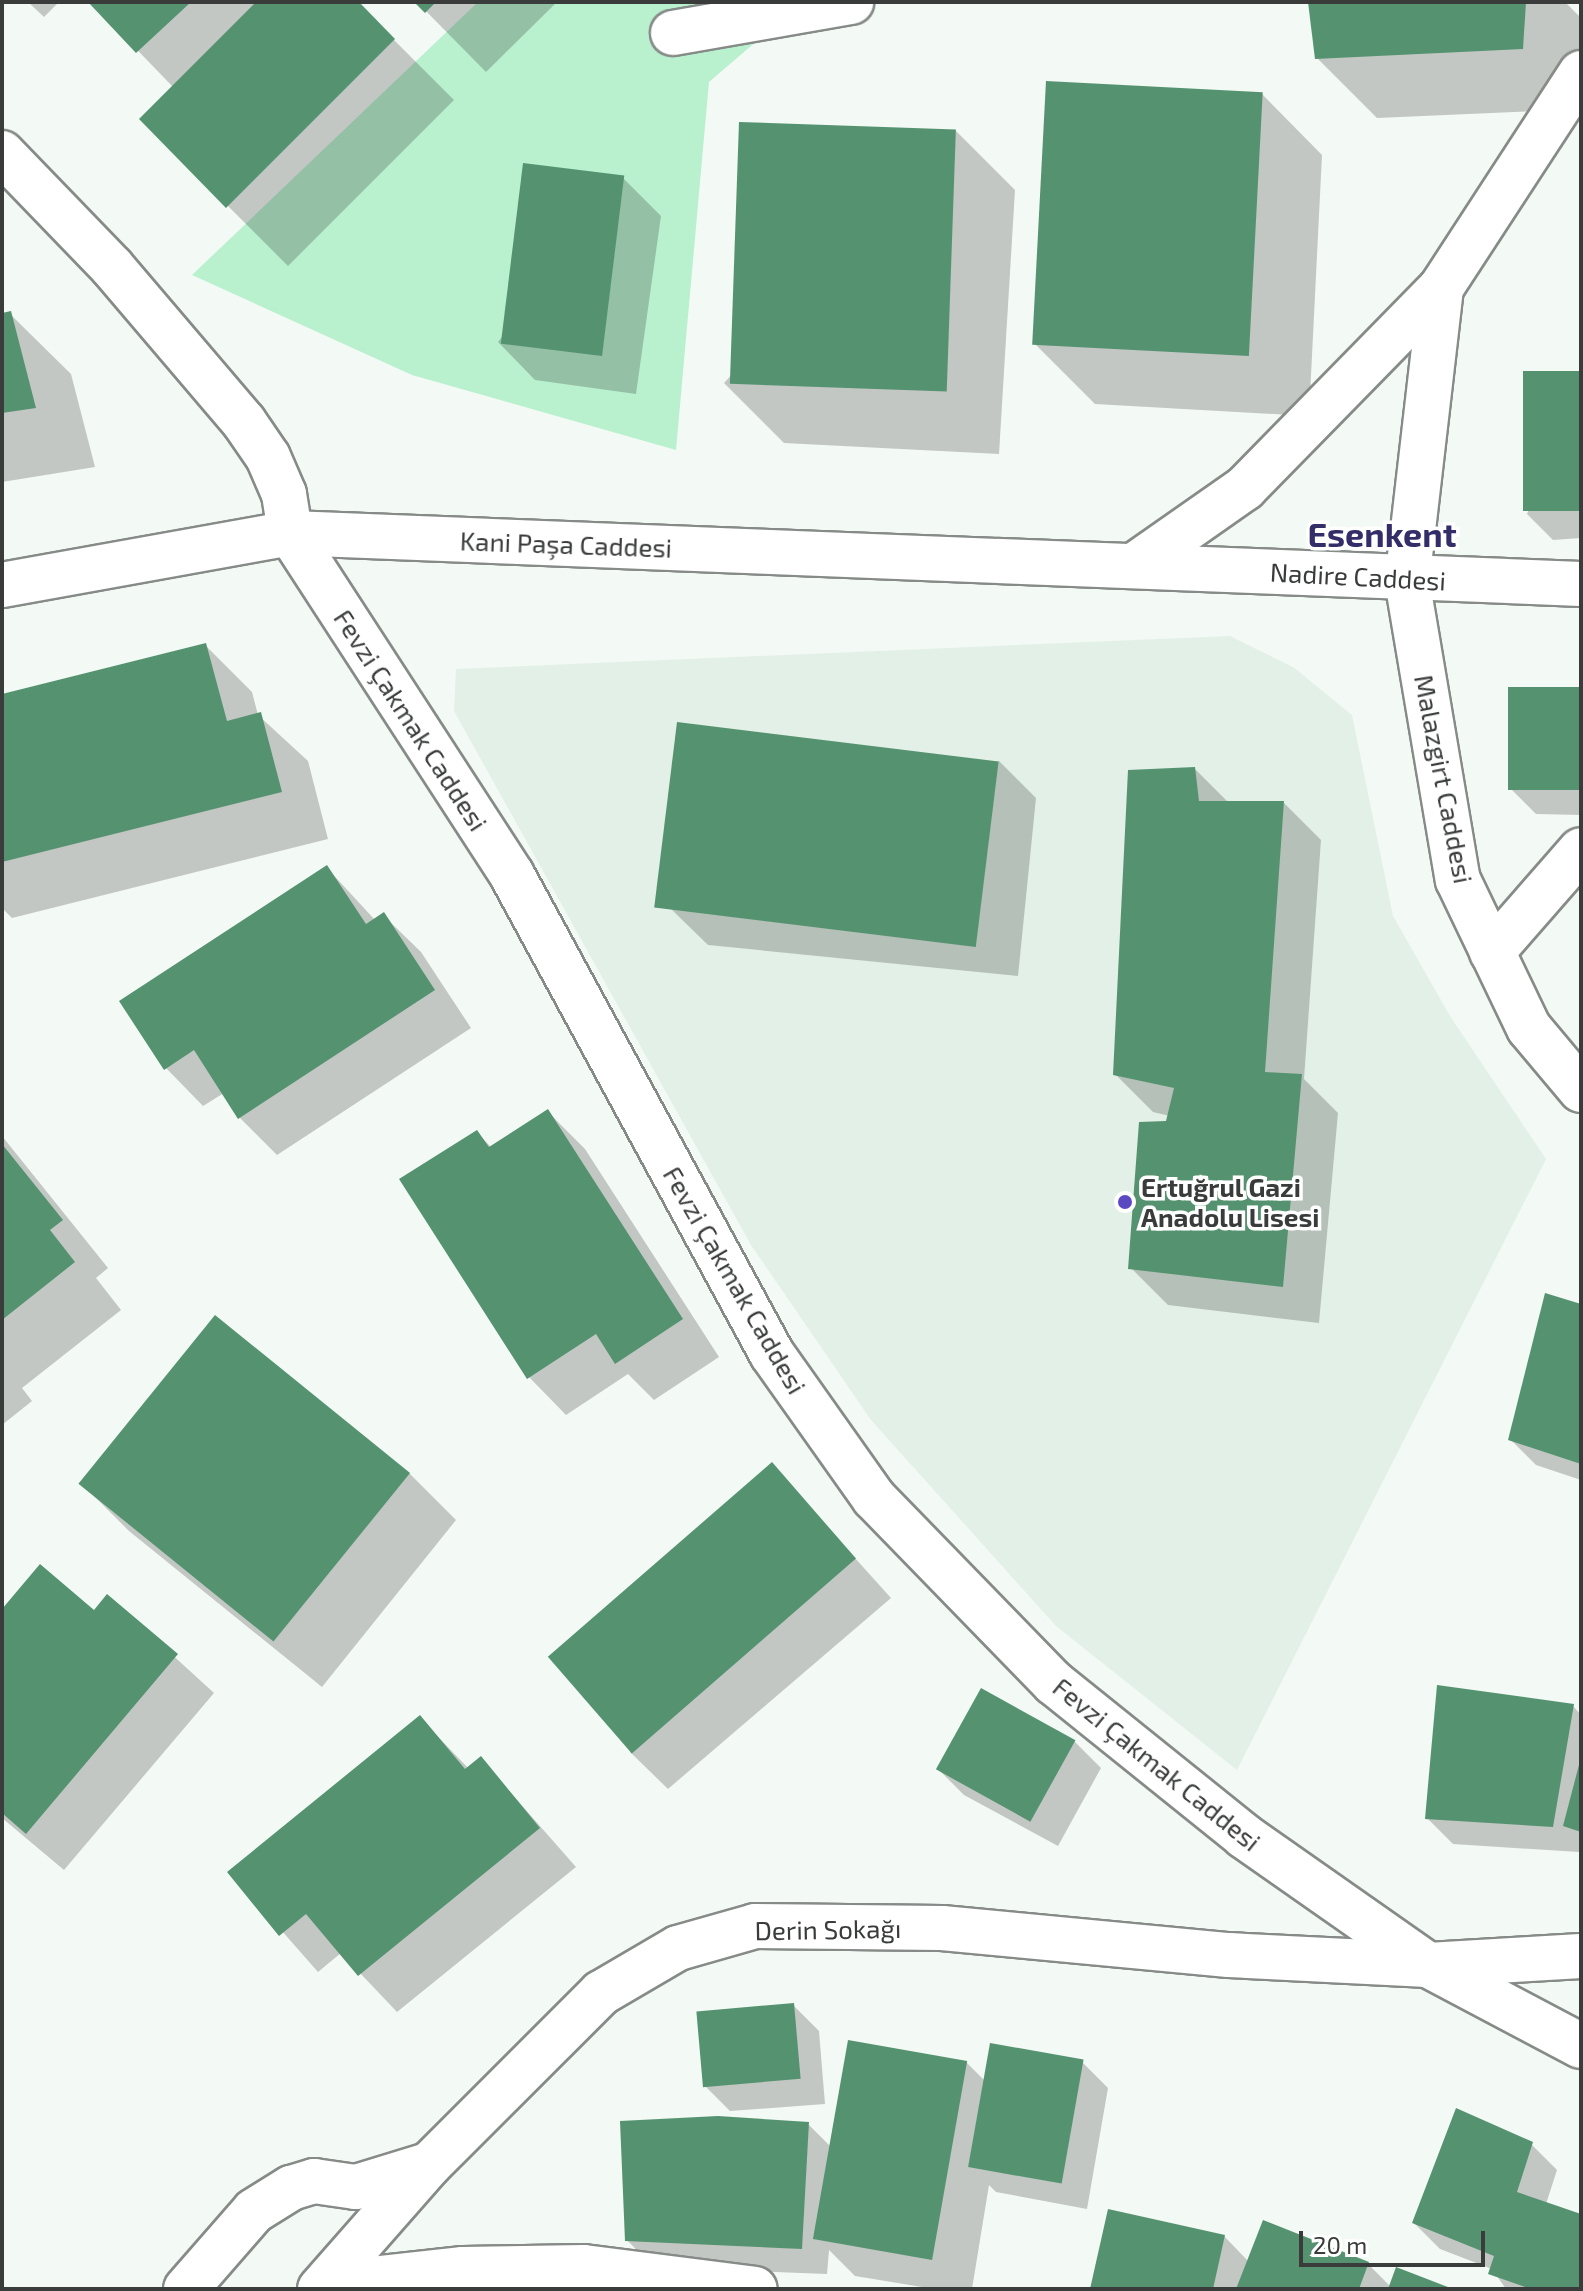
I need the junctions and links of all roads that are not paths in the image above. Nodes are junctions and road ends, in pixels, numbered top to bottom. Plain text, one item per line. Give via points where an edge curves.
1 (851, 2) edge
2 (673, 33) dead end
3 (1581, 73) edge
4 (2, 153) edge
5 (1441, 288) junction
6 (290, 533) junction
7 (1135, 565) junction
8 (1407, 580) junction
9 (1581, 584) edge
10 (2, 585) edge
11 (1581, 850) edge
12 (1492, 952) junction
13 (1581, 1090) edge
14 (1581, 1956) edge
15 (1428, 1965) junction
16 (1581, 2046) edge
17 (430, 2164) junction
18 (326, 2287) edge
19 (186, 2289) edge
20 (755, 2289) edge

1 - 2 street
3 - 5 street
4 - 6 street via 112,267 244,422 284,494
5 - 7 street via 1245,488
5 - 8 street
6 - 7 street, Kani Paşa Caddesi
6 - 10 street, Kani Paşa Caddesi
6 - 15 street, Fevzi Çakmak Caddesi via 512,875 772,1354 874,1498 1054,1683 1244,1836
7 - 8 street, Nadire Caddesi
8 - 9 street, Nadire Caddesi
8 - 12 street, Malazgirt Caddesi via 1458,880
11 - 12 street
12 - 13 street, Malazgirt Caddesi via 1529,1028
14 - 15 street, Derin Sokağı
15 - 16 street, Fevzi Çakmak Caddesi
15 - 17 street, Derin Sokağı via 1229,1955 942,1928 755,1926 678,1948 601,1993
17 - 18 street, Derin Sokağı
17 - 19 street via 356,2187 314,2181 291,2188 254,2211
18 - 20 street via 463,2269 584,2267

